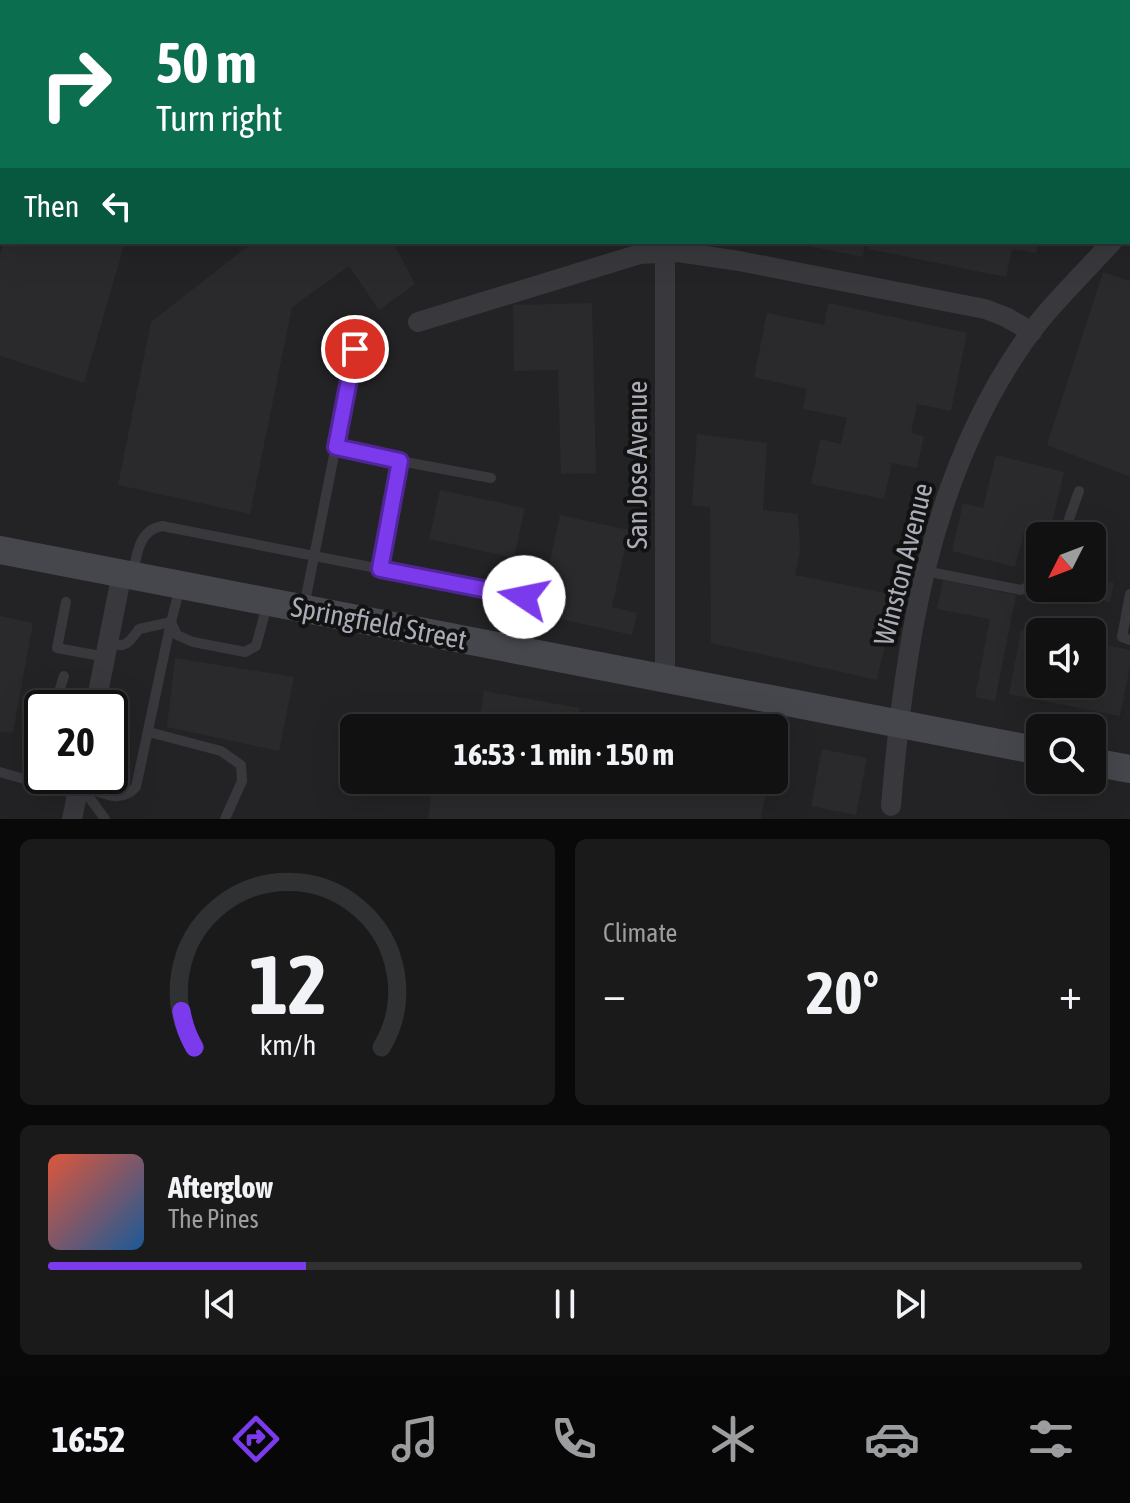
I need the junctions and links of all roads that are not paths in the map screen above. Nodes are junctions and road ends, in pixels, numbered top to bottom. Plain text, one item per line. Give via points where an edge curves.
1 (1110, 244) edge
2 (665, 252) junction
3 (418, 322) dead end
4 (1032, 332) junction
5 (355, 349) dead end
6 (336, 447) junction
7 (400, 461) junction
8 (491, 478) dead end
9 (1079, 491) dead end
10 (1068, 522) edge
11 (0, 550) edge
12 (314, 556) junction
13 (380, 569) junction
14 (925, 571) junction
15 (127, 574) junction
16 (180, 585) junction
17 (1026, 588) edge
18 (1130, 594) edge
19 (66, 602) dead end
20 (267, 602) junction
21 (304, 609) junction
22 (171, 622) junction
23 (1130, 640) edge
24 (107, 650) junction
25 (516, 650) junction
26 (64, 676) dead end
27 (665, 678) junction
28 (60, 690) edge
29 (99, 690) edge
30 (898, 724) junction
31 (149, 732) junction
32 (1026, 748) edge
33 (1106, 763) edge
34 (1129, 765) edge
35 (0, 772) edge
36 (24, 779) edge
37 (77, 794) edge
38 (89, 794) edge
39 (110, 794) edge
40 (890, 812) edge
41 (72, 819) edge
42 (105, 819) edge
43 (225, 819) edge

1 - 4 street, Winston Avenue
2 - 3 street via 640,254
2 - 4 street via 739,261 985,309
2 - 27 street, San Jose Avenue
4 - 14 street, Winston Avenue via 966,446
5 - 6 lane
6 - 7 lane
6 - 12 lane
7 - 8 lane
7 - 13 lane
9 - 10 lane
11 - 15 main road, Springfield Street
12 - 13 lane
12 - 15 lane via 162,526 142,538
12 - 21 lane
13 - 25 lane via 524,597
14 - 17 lane
14 - 30 street, Winston Avenue
15 - 16 main road, Springfield Street
15 - 24 street
16 - 20 main road, Springfield Street
16 - 22 lane
18 - 23 lane via 1122,637
19 - 24 lane via 57,648
20 - 21 main road, Springfield Street
20 - 22 lane via 256,646 245,652 193,642 177,635
21 - 25 main road, Springfield Street
22 - 24 lane via 139,629 127,645
22 - 31 lane
24 - 29 street
25 - 27 main road, Springfield Street
26 - 28 lane
27 - 30 main road, Springfield Street
30 - 32 main road, Springfield Street
30 - 40 street, Winston Avenue
31 - 39 lane via 136,787 119,798
31 - 43 lane via 221,751 241,765 242,781
33 - 34 main road
35 - 36 lane
37 - 41 street
38 - 42 lane

